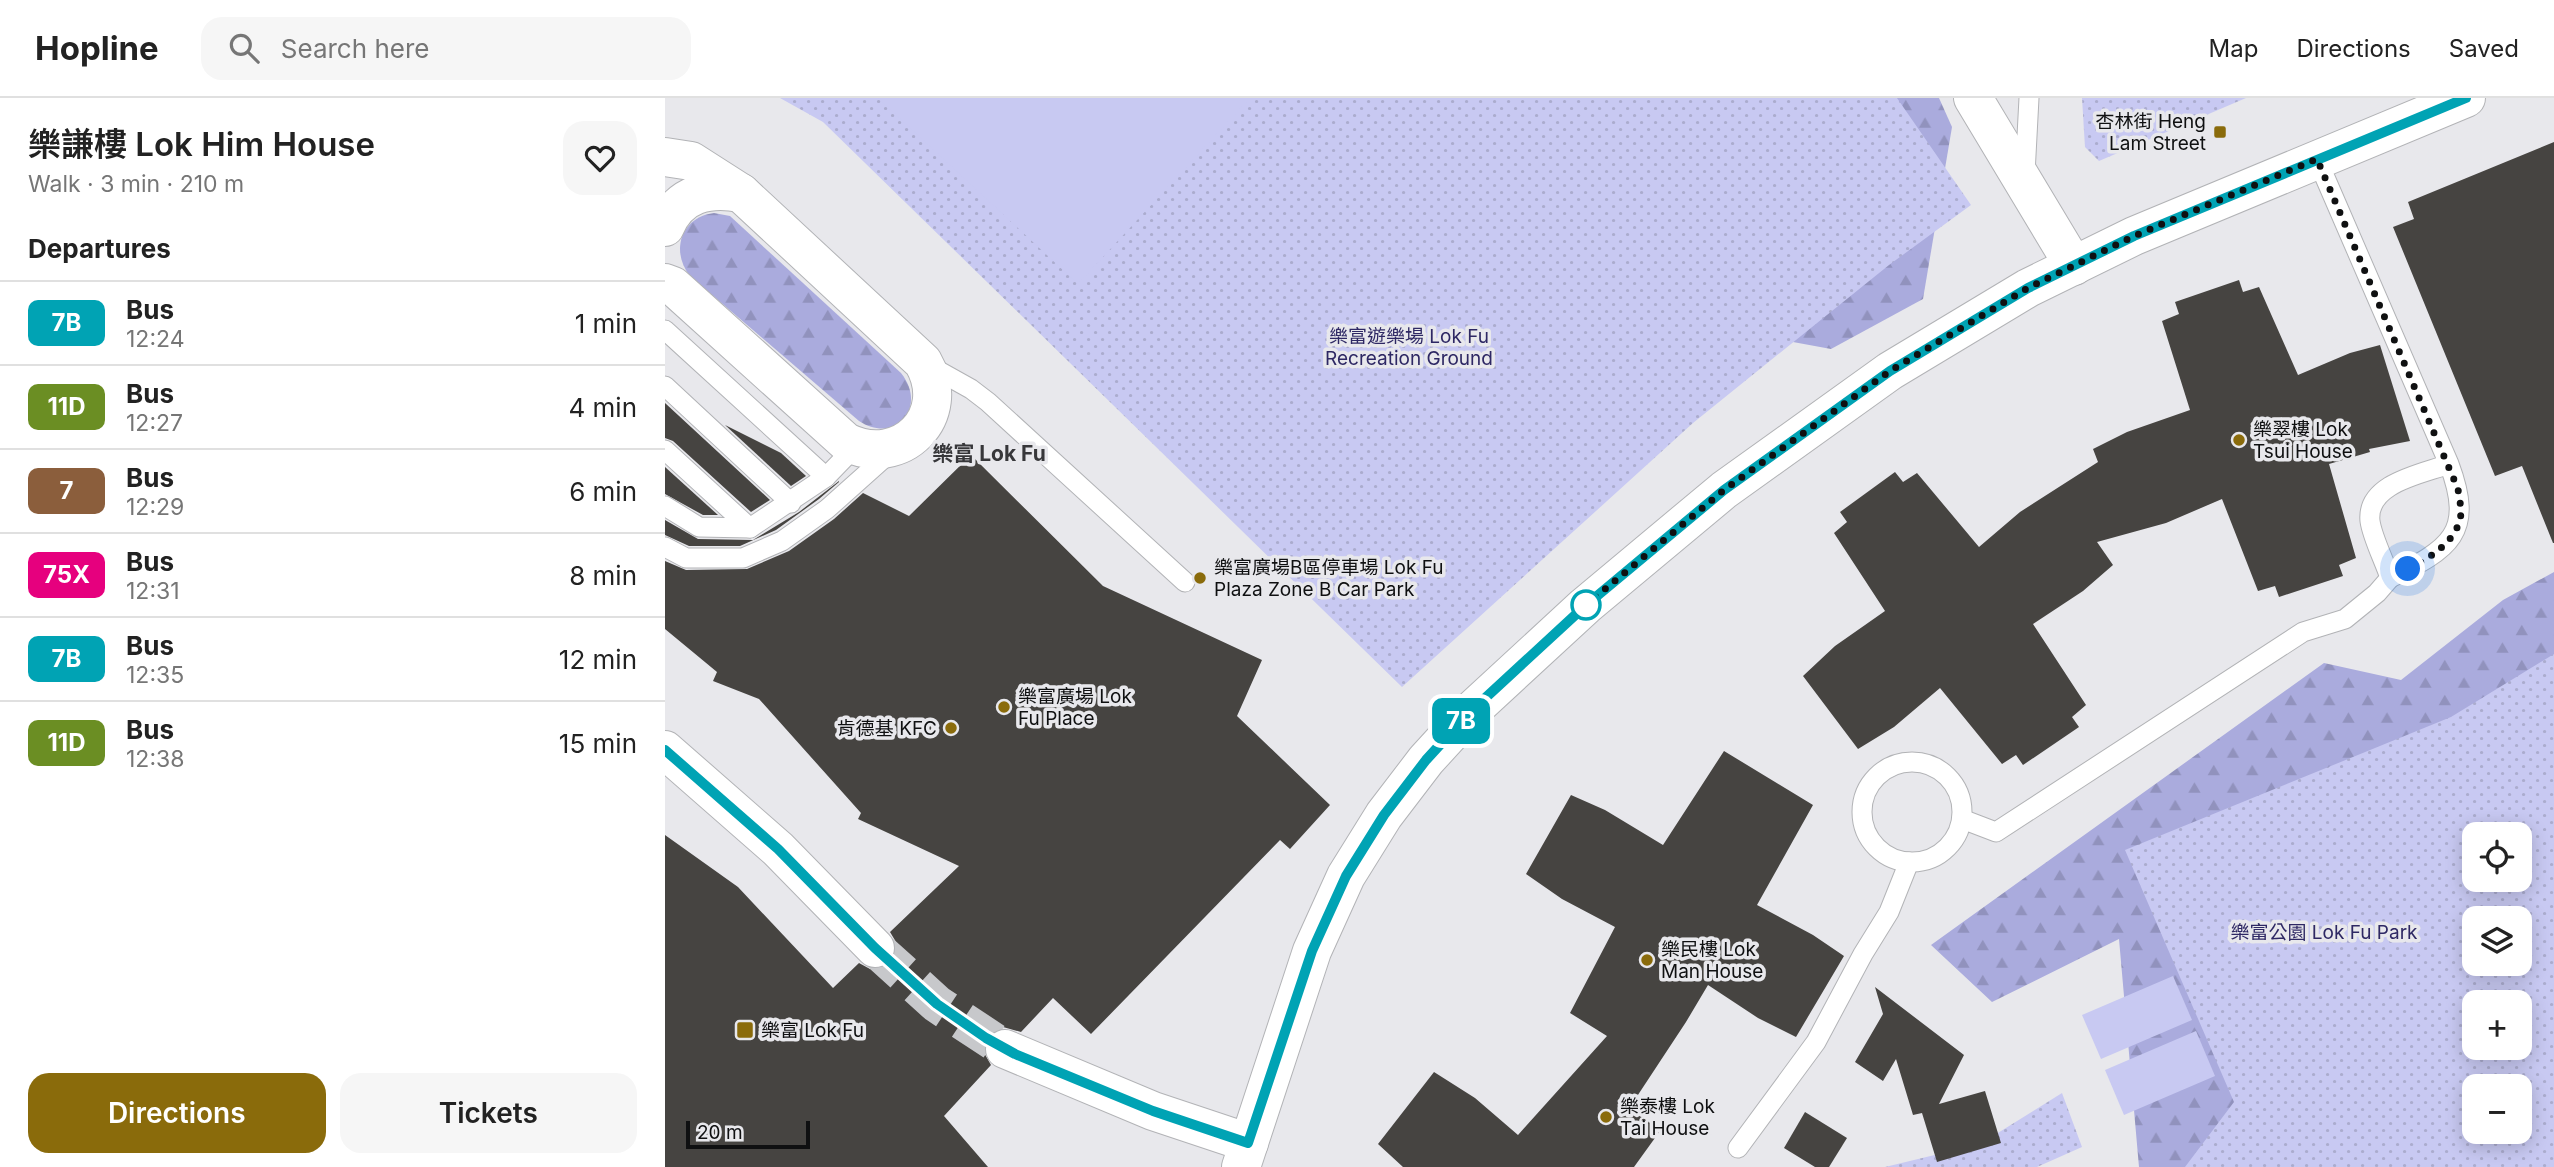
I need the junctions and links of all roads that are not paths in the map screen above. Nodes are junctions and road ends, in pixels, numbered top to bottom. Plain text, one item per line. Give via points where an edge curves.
1 (1973, 98) edge
2 (2029, 98) edge
3 (2466, 98) edge
4 (2428, 105) edge
5 (665, 157) edge
6 (2317, 159) junction
7 (2025, 185) junction
8 (741, 193) junction
9 (665, 227) edge
10 (2074, 266) junction
11 (667, 286) edge
12 (665, 330) edge
13 (923, 362) junction
14 (665, 386) edge
15 (856, 446) junction
16 (898, 446) junction
17 (665, 450) edge
18 (2449, 464) junction
19 (826, 477) junction
20 (791, 503) junction
21 (665, 506) edge
22 (750, 528) junction
23 (665, 547) edge
24 (2390, 578) junction
25 (1185, 582) dead end
26 (665, 750) edge
27 (1962, 819) junction
28 (1909, 862) junction
29 (875, 948) tunnel mouth
30 (1005, 1049) tunnel mouth
31 (1738, 1148) dead end
32 (1245, 1155) edge

1 - 7 main road
2 - 7 lane
3 - 4 main road
4 - 6 main road
5 - 8 main road via 691,161
6 - 10 main road
6 - 18 lane
7 - 10 main road
8 - 9 main road via 720,189 699,193 675,210
8 - 13 main road
10 - 32 main road via 2028,288 1890,371 1724,490 1585,606 1469,713 1384,815 1346,876 1312,951
11 - 15 main road
12 - 19 lane
13 - 16 main road via 933,386 931,407 925,423
13 - 25 lane via 988,402
14 - 20 lane
15 - 16 main road via 877,450
15 - 19 lane
16 - 23 lane via 827,509 782,541 743,558 686,558
17 - 22 lane
18 - 24 lane via 2461,512 2454,535 2426,560
18 - 24 lane via 2385,488 2375,499 2370,520
19 - 20 lane
20 - 22 lane
21 - 22 lane via 699,527
24 - 27 lane via 2345,619 2303,632 1996,832
26 - 29 main road via 778,849
27 - 28 lane via 1958,833 1937,856
27 - 28 lane via 1962,802 1955,786 1937,768 1913,761 1881,772 1863,800 1867,834 1892,858
28 - 31 lane via 1889,912 1816,1042
30 - 32 main road

